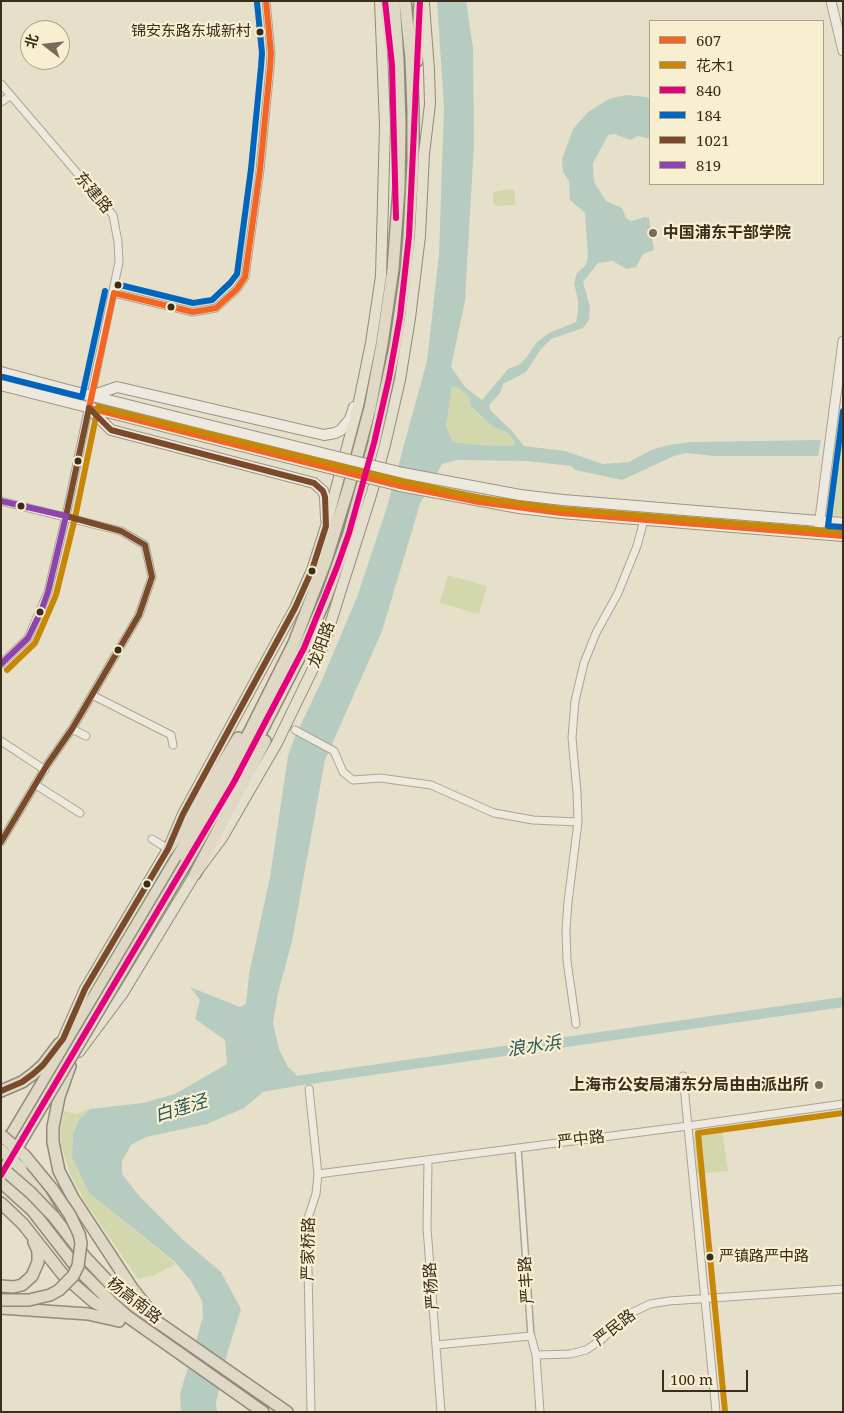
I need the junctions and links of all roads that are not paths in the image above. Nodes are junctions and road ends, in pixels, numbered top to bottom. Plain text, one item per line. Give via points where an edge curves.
1 (266, 1) edge
2 (380, 1) edge
3 (385, 1) edge
4 (394, 1) edge
5 (405, 1) edge
6 (420, 1) edge
7 (424, 1) edge
8 (831, 1) edge
9 (843, 51) edge
10 (1, 84) edge
11 (10, 96) junction
12 (1, 102) edge
13 (413, 133) junction
14 (396, 234) junction
15 (114, 293) junction
16 (843, 341) edge
17 (368, 358) junction
18 (1, 372) edge
19 (1, 385) edge
20 (91, 396) junction
21 (89, 408) junction
22 (1, 501) edge
23 (66, 516) junction
24 (644, 520) junction
25 (819, 522) junction
26 (843, 523) edge
27 (326, 526) junction
28 (818, 534) junction
29 (843, 536) edge
30 (299, 646) junction
31 (1, 664) edge
32 (92, 695) junction
33 (72, 729) junction
34 (294, 730) dead end
35 (86, 736) dead end
36 (1, 741) edge
37 (173, 745) dead end
38 (45, 770) junction
39 (36, 785) junction
40 (80, 813) dead end
41 (578, 822) junction
42 (152, 838) dead end
43 (1, 842) edge
44 (168, 849) junction
45 (182, 861) junction
46 (195, 874) junction
47 (576, 1024) dead end
48 (63, 1039) junction
49 (70, 1066) junction
50 (683, 1076) dead end
51 (309, 1089) dead end
52 (1, 1091) edge
53 (843, 1104) edge
54 (688, 1126) junction
55 (1, 1136) edge
56 (518, 1148) junction
57 (1, 1150) edge
58 (428, 1160) junction
59 (1, 1167) edge
60 (318, 1174) junction
61 (1, 1175) edge
62 (1, 1182) edge
63 (1, 1203) edge
64 (54, 1217) junction
65 (23, 1224) junction
66 (1, 1286) edge
67 (843, 1289) edge
68 (706, 1299) junction
69 (1, 1300) edge
70 (1, 1308) edge
71 (164, 1325) junction
72 (531, 1336) junction
73 (158, 1338) junction
74 (436, 1345) junction
75 (536, 1355) junction
76 (263, 1412) edge
77 (288, 1412) edge
78 (311, 1412) edge
79 (441, 1412) edge
80 (540, 1412) edge
81 (716, 1412) edge

1 - 15 street via 270,68 245,277 238,289 216,308 193,312
2 - 17 main road via 385,109 382,259
3 - 14 highway via 392,65
4 - 14 highway via 400,116
5 - 13 highway
6 - 13 highway
7 - 46 main road, 龙阳路 via 430,95 420,236 408,333 385,445 319,658 250,790 222,838
8 - 9 street
10 - 11 street, 东建路
11 - 12 street
11 - 15 street, 东建路 via 113,215 119,262
13 - 30 highway via 406,271 382,410 349,533 326,595
14 - 30 highway via 382,344 362,440
15 - 20 street, 东建路
16 - 25 street
17 - 20 main road via 350,419 341,430 329,434 117,387
17 - 27 main road via 351,438
18 - 20 main road
19 - 21 main road
20 - 21 street, 东建路
20 - 25 main road, bridge via 403,473 520,495
21 - 23 street, 东建路
21 - 24 main road, bridge via 400,486 518,508
21 - 27 main road via 111,430 314,483 325,497
22 - 23 street
23 - 31 street, 东建路 via 48,592 40,611 28,638
23 - 32 street via 121,531 145,545 152,577 139,615
24 - 28 main road
24 - 41 street via 618,593 584,663 575,701 572,738
25 - 26 main road
25 - 28 street
27 - 44 main road via 298,604 183,814
28 - 29 main road
30 - 44 highway
30 - 45 highway via 260,734
30 - 46 highway via 285,698 270,732
32 - 33 street
32 - 37 street via 171,735
33 - 35 street
33 - 38 street
34 - 41 street via 334,751 343,772 353,780 380,778 431,784 494,813 533,820
36 - 38 street
38 - 39 street
39 - 40 street
39 - 43 street
41 - 47 street via 566,930
42 - 44 street
44 - 48 main road via 89,982
45 - 57 highway, bridge
45 - 61 highway, bridge
46 - 49 main road, 龙阳路 via 123,993
48 - 52 highway via 43,1065 22,1082
48 - 57 main road
49 - 62 main road, 龙阳路
49 - 71 highway via 53,1127 59,1171 72,1198 132,1288
50 - 54 street
51 - 60 street, 严家桥路
53 - 54 street, 严中路
54 - 56 street, 严中路
54 - 68 street
55 - 69 highway, bridge via 30,1161 64,1206 79,1234 81,1249 73,1276 59,1290 29,1300
56 - 58 street, 严中路
56 - 72 street, 严丰路
57 - 64 highway, bridge via 31,1180
58 - 60 street, 严中路
58 - 74 street, 严杨路 via 427,1222
59 - 64 highway, 杨高南路, bridge
60 - 78 street, 严家桥路 via 316,1194 307,1221
62 - 73 highway, 杨高南路 via 32,1210 77,1268 104,1296
63 - 65 highway
64 - 71 highway, 杨高南路 via 117,1291
65 - 66 highway via 38,1251 35,1271 22,1285
65 - 73 highway via 64,1276 94,1302
67 - 68 street, 严民路
68 - 75 street, 严民路 via 650,1304 630,1314 586,1350
68 - 81 street
70 - 73 highway via 88,1314 112,1319
71 - 77 highway, 杨高南路
72 - 74 street
72 - 75 street, 严丰路
73 - 76 highway, 杨高南路
74 - 79 street, 严杨路
75 - 80 street, 严丰路

